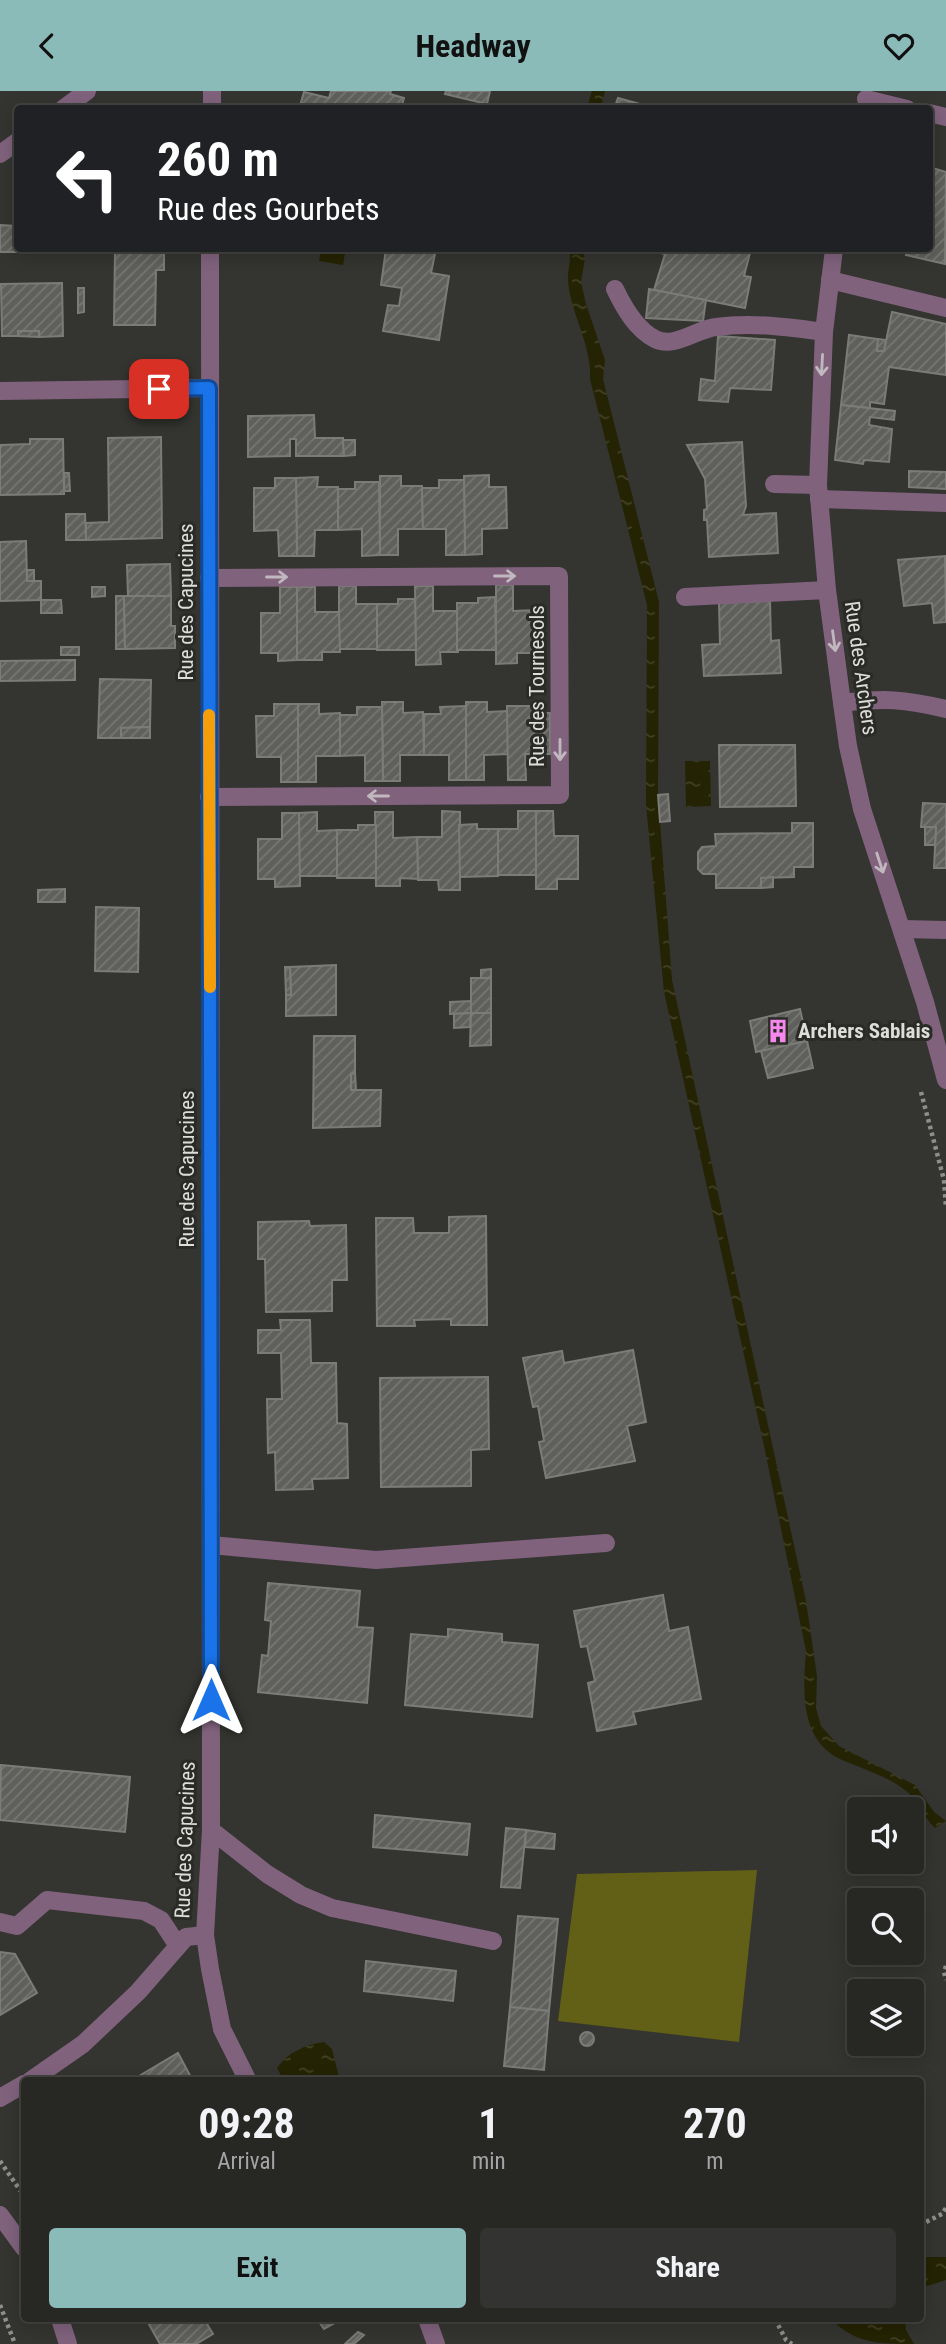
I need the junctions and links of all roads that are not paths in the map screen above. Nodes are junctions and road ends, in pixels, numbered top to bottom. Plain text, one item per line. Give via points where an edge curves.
1 (87, 91) edge
2 (866, 100) edge
3 (68, 105) edge
4 (889, 105) edge
5 (210, 252) edge
6 (834, 252) edge
7 (830, 280) junction
8 (615, 289) dead end
9 (946, 308) edge
10 (824, 332) junction
11 (209, 388) junction
12 (0, 391) edge
13 (774, 484) dead end
14 (818, 492) junction
15 (946, 503) edge
16 (209, 578) junction
17 (827, 590) junction
18 (685, 597) dead end
19 (842, 703) junction
20 (946, 709) edge
21 (209, 797) junction
22 (902, 929) junction
23 (946, 930) edge
24 (946, 1080) edge
25 (606, 1543) dead end
26 (211, 1545) junction
27 (211, 1830) junction
28 (0, 1922) edge
29 (205, 1935) junction
30 (493, 1941) dead end
31 (178, 1946) junction
32 (36, 2077) edge
33 (246, 2077) edge
34 (21, 2086) edge
35 (0, 2098) edge
36 (0, 2215) edge
37 (21, 2244) edge
38 (61, 2322) edge
39 (428, 2322) edge
40 (68, 2344) edge
41 (436, 2344) edge

1 - 3 street
2 - 4 street
5 - 11 street, Rue des Capucines
6 - 7 street, Rue des Archers
7 - 9 street
7 - 10 street, Rue des Archers
8 - 10 street via 635,324 656,340 677,341 715,327 761,325
10 -> 14 street, Rue des Archers
11 - 12 street
11 - 16 street, Rue des Capucines
13 - 14 street
14 - 15 street
14 - 17 street, Rue des Archers
16 - 21 street, Rue des Capucines
16 -> 21 street, Rue des Tournesols via 559,576 560,782 560,795
17 - 18 street
17 -> 19 street, Rue des Archers
19 - 20 street via 884,699
19 -> 22 street, Rue des Archers via 862,809
21 - 26 street, Rue des Capucines
22 - 23 street
22 - 24 street, Rue des Archers
25 - 26 street via 376,1559
26 - 27 street, Rue des Capucines
27 - 29 street, Rue des Capucines
27 - 30 street via 267,1874 332,1908
28 - 31 street via 17,1926 47,1900 144,1911 161,1920
29 - 31 street via 186,1937
29 - 33 street, Rue des Capucines via 222,2029
31 - 32 street via 83,2044
34 - 35 street
36 - 37 street
38 - 40 street
39 - 41 street

